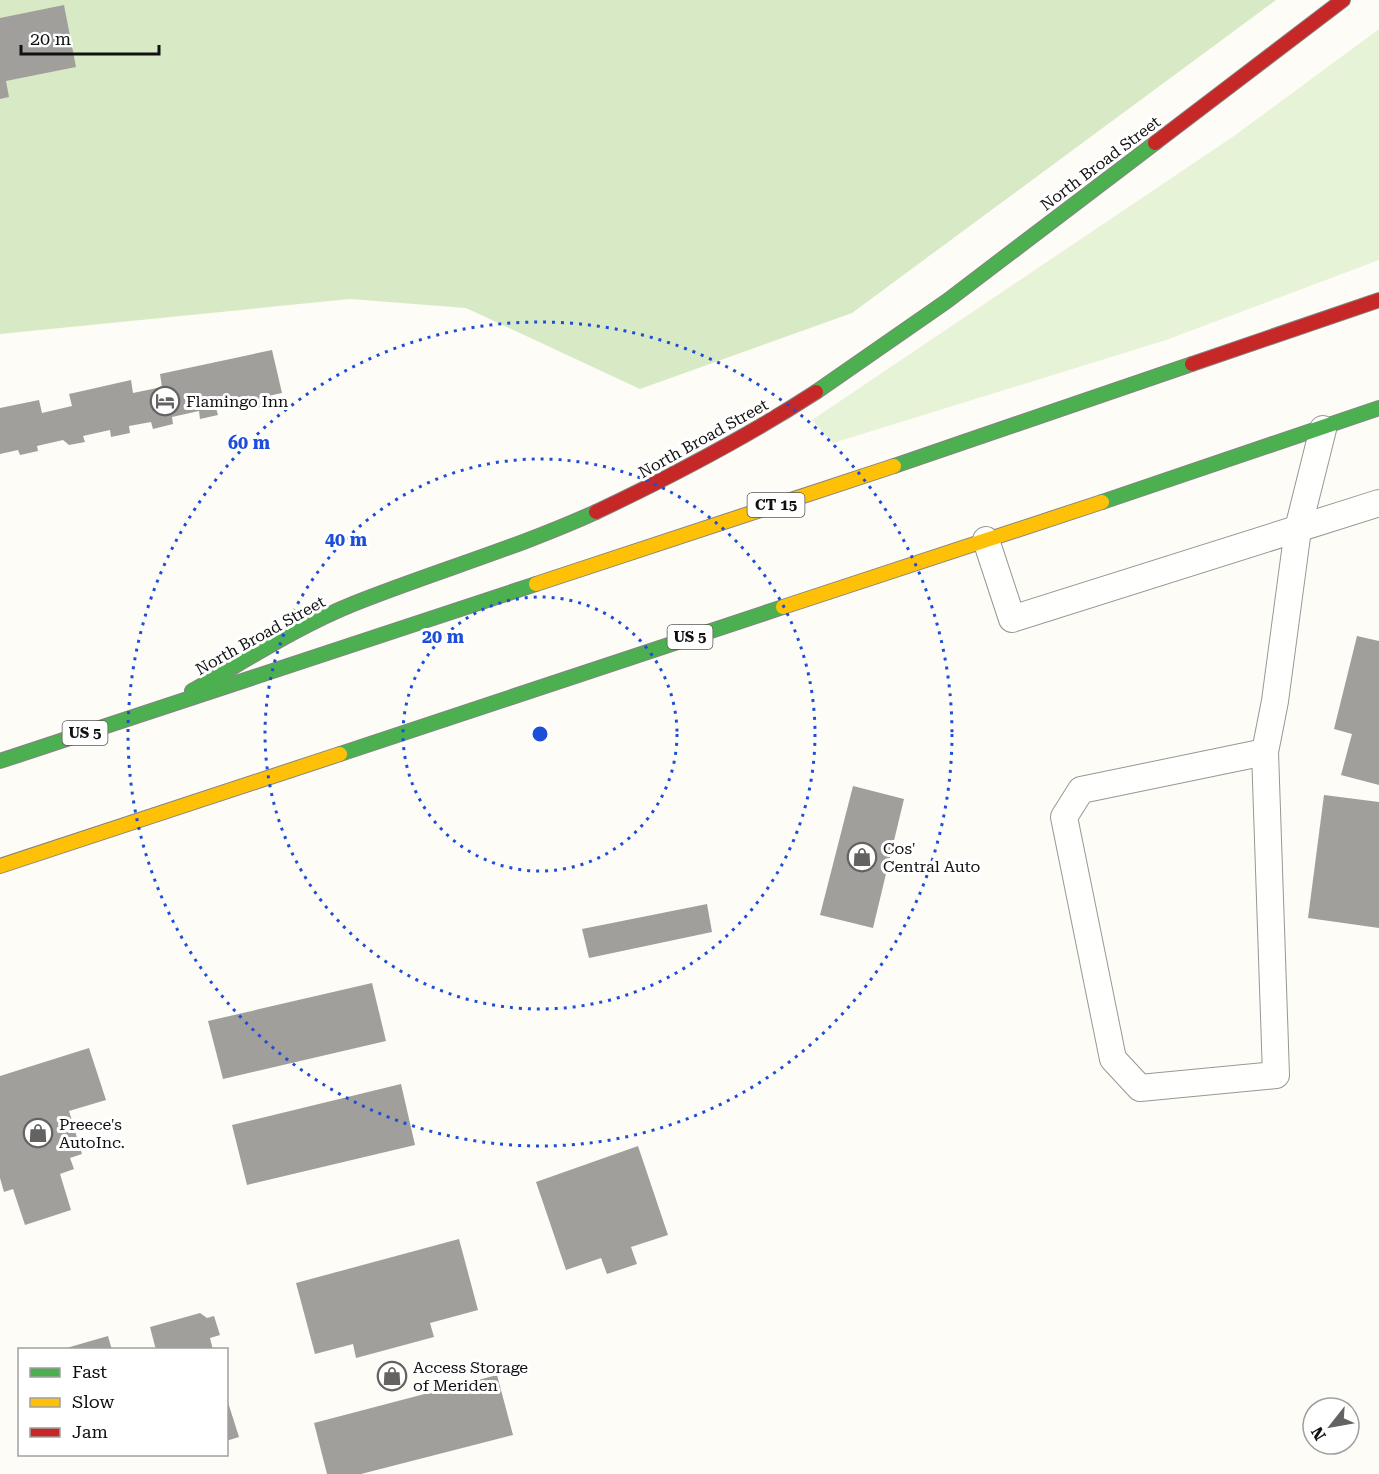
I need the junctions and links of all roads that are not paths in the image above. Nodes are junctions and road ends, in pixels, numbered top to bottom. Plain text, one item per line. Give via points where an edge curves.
1 (1343, 0) edge
2 (1379, 300) edge
3 (1379, 408) edge
4 (1323, 429) junction
5 (1379, 503) edge
6 (1298, 529) junction
7 (986, 540) junction
8 (170, 705) junction
9 (1265, 752) junction
10 (0, 761) edge
11 (0, 866) edge

1 - 8 main road, North Broad Street / US 5 via 947,301 768,423 671,477 601,510 309,624
2 - 8 main road, CT 15 via 973,440
3 - 4 main road, US 5
4 - 6 lane
4 - 7 main road, US 5
5 - 6 lane
6 - 7 lane via 1012,619
6 - 9 lane
7 - 11 main road, US 5
8 - 10 main road, North Broad Street / US 5
9 - 9 lane via 1081,790 1064,817 1113,1059 1140,1088 1276,1075

